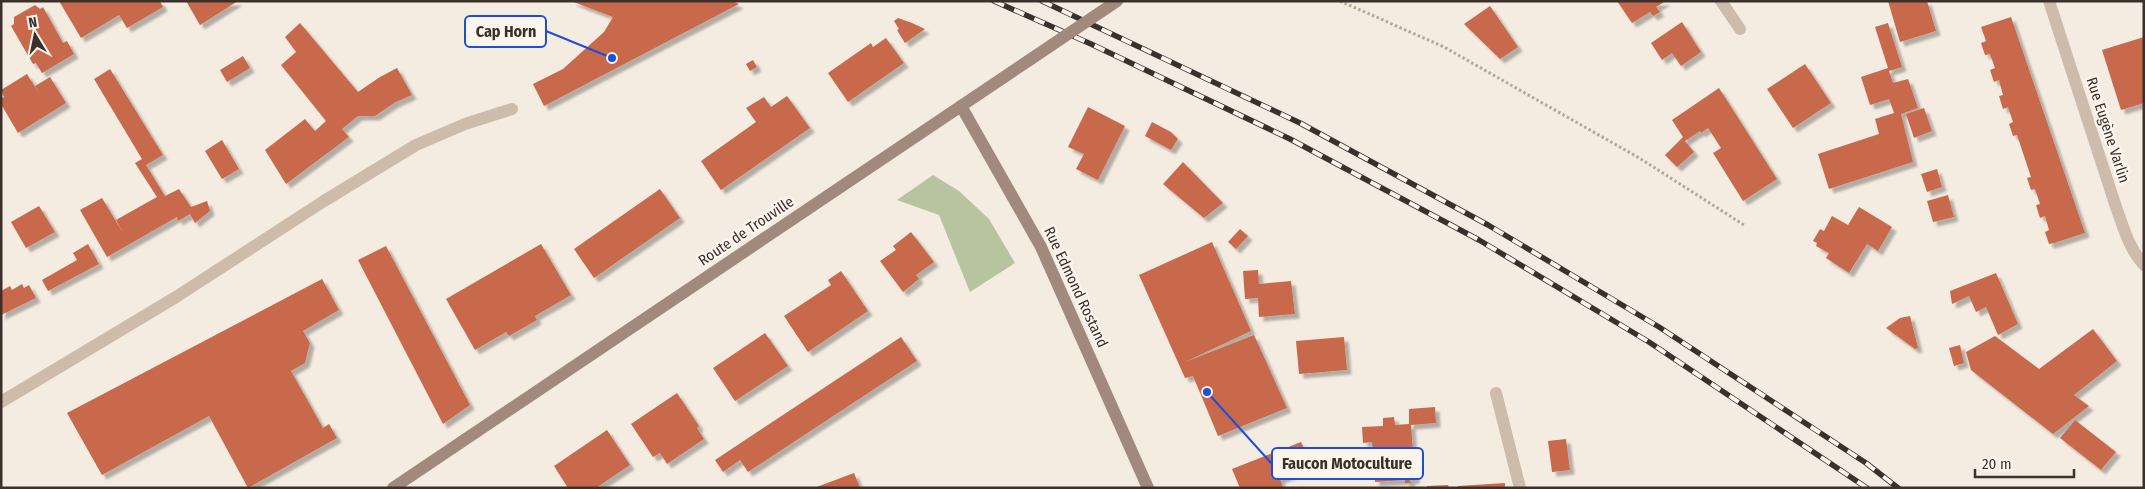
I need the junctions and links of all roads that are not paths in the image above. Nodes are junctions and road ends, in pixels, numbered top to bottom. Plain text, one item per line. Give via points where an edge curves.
1 (1117, 1) edge
2 (1721, 1) edge
3 (2049, 1) edge
4 (1740, 29) dead end
5 (962, 106) junction
6 (512, 109) dead end
7 (2144, 265) edge
8 (1496, 394) dead end
9 (1, 402) edge
10 (393, 488) edge
11 (1148, 488) edge
12 (1520, 488) edge

1 - 5 main road, Route de Trouville, bridge
2 - 4 street
3 - 7 street, Rue Eugène Varlin via 2116,207 2128,240
5 - 10 main road, Route de Trouville
5 - 11 main road, Rue Edmond Rostand via 1041,246
6 - 9 street via 416,145
8 - 12 street

